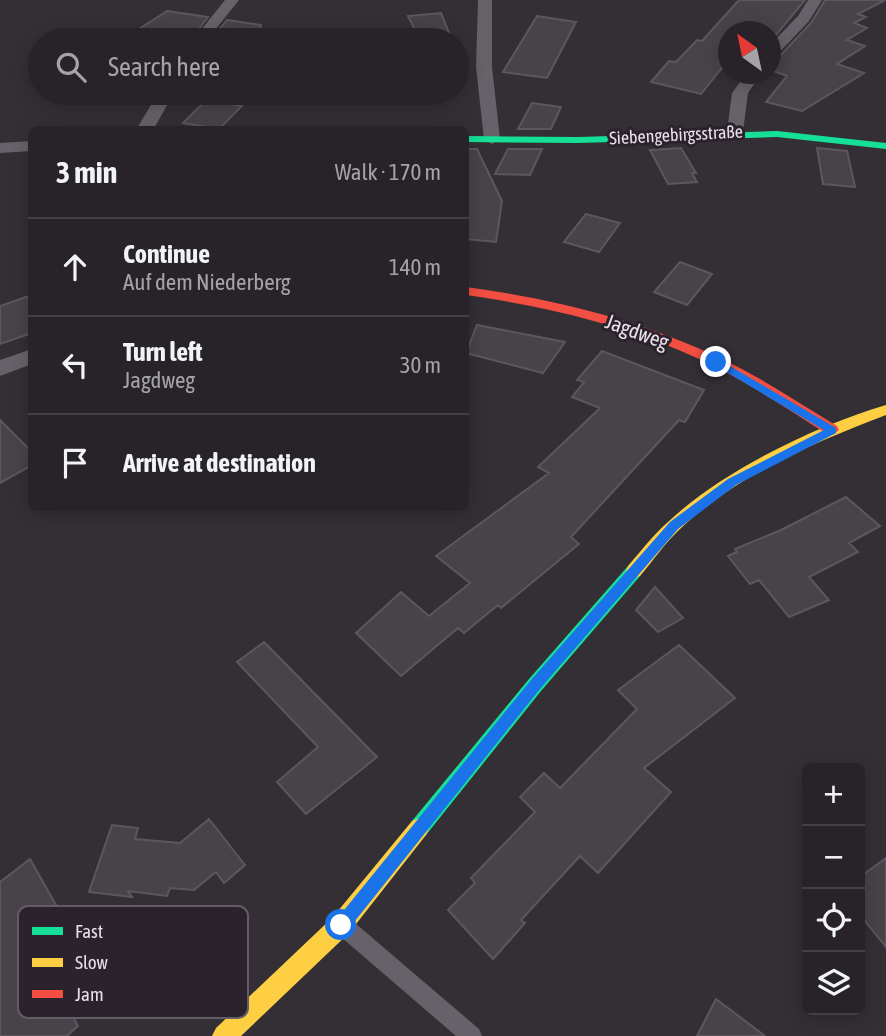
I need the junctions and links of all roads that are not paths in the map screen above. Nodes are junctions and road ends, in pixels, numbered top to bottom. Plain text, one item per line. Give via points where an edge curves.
1 (232, 0) edge
2 (485, 0) edge
3 (815, 0) edge
4 (210, 28) edge
5 (781, 43) edge
6 (746, 84) edge
7 (159, 105) edge
8 (146, 126) edge
9 (735, 131) junction
10 (469, 139) edge
11 (492, 139) junction
12 (28, 146) edge
13 (886, 146) edge
14 (0, 148) edge
15 (469, 291) edge
16 (28, 358) edge
17 (0, 368) edge
18 (886, 411) edge
19 (832, 430) junction
20 (341, 925) junction
21 (248, 1013) edge
22 (243, 1018) edge
23 (224, 1036) edge
24 (472, 1036) edge

1 - 4 street
2 - 11 street via 484,67
3 - 5 street
6 - 9 street via 740,93
7 - 8 street
9 - 11 street, Siebengebirgsstraße
9 - 13 street, Siebengebirgsstraße via 786,131
10 - 11 street, Siebengebirgsstraße
12 - 14 street
15 - 19 street, Jagdweg via 621,325 716,362
16 - 17 street
18 - 19 street
19 - 20 street via 732,482 674,526 535,685
20 - 21 street
20 - 24 lane
22 - 23 street

